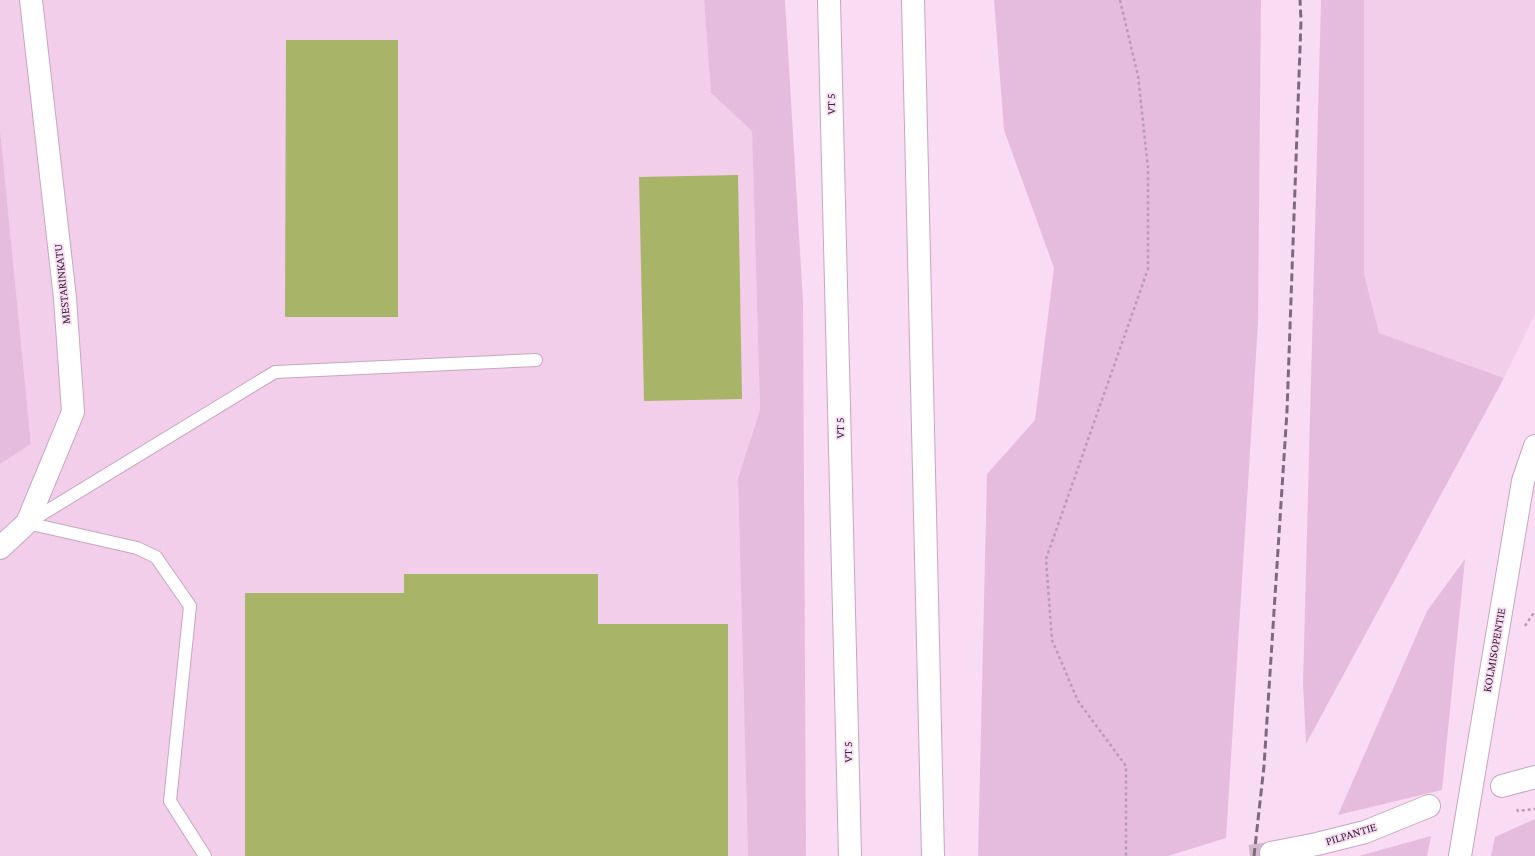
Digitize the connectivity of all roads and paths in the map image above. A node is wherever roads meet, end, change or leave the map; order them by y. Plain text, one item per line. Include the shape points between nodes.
1 (31, 0) edge
2 (829, 0) edge
3 (913, 0) edge
4 (1120, 0) edge
5 (536, 360) dead end
6 (1535, 446) edge
7 (27, 523) junction
8 (0, 548) edge
9 (1535, 777) edge
10 (1502, 786) dead end
11 (1429, 806) dead end
12 (1271, 852) dead end
13 (205, 856) edge
14 (850, 856) edge
15 (933, 856) edge
16 (1126, 856) edge
17 (1460, 856) edge

1 - 7 main road, MESTARINKATU via 64,290 73,412
2 - 14 main road, VT 5
3 - 15 main road
4 - 16 path via 1138,76 1148,168 1148,269 1046,558 1052,640 1078,701 1126,766
5 - 7 lane via 275,372
6 - 17 main road, KOLMISOPENTIE via 1523,481
7 - 8 main road, MESTARINKATU
7 - 13 lane via 137,548 156,558 190,606 170,801
9 - 10 main road
11 - 12 main road, PILPANTIE via 1365,832

